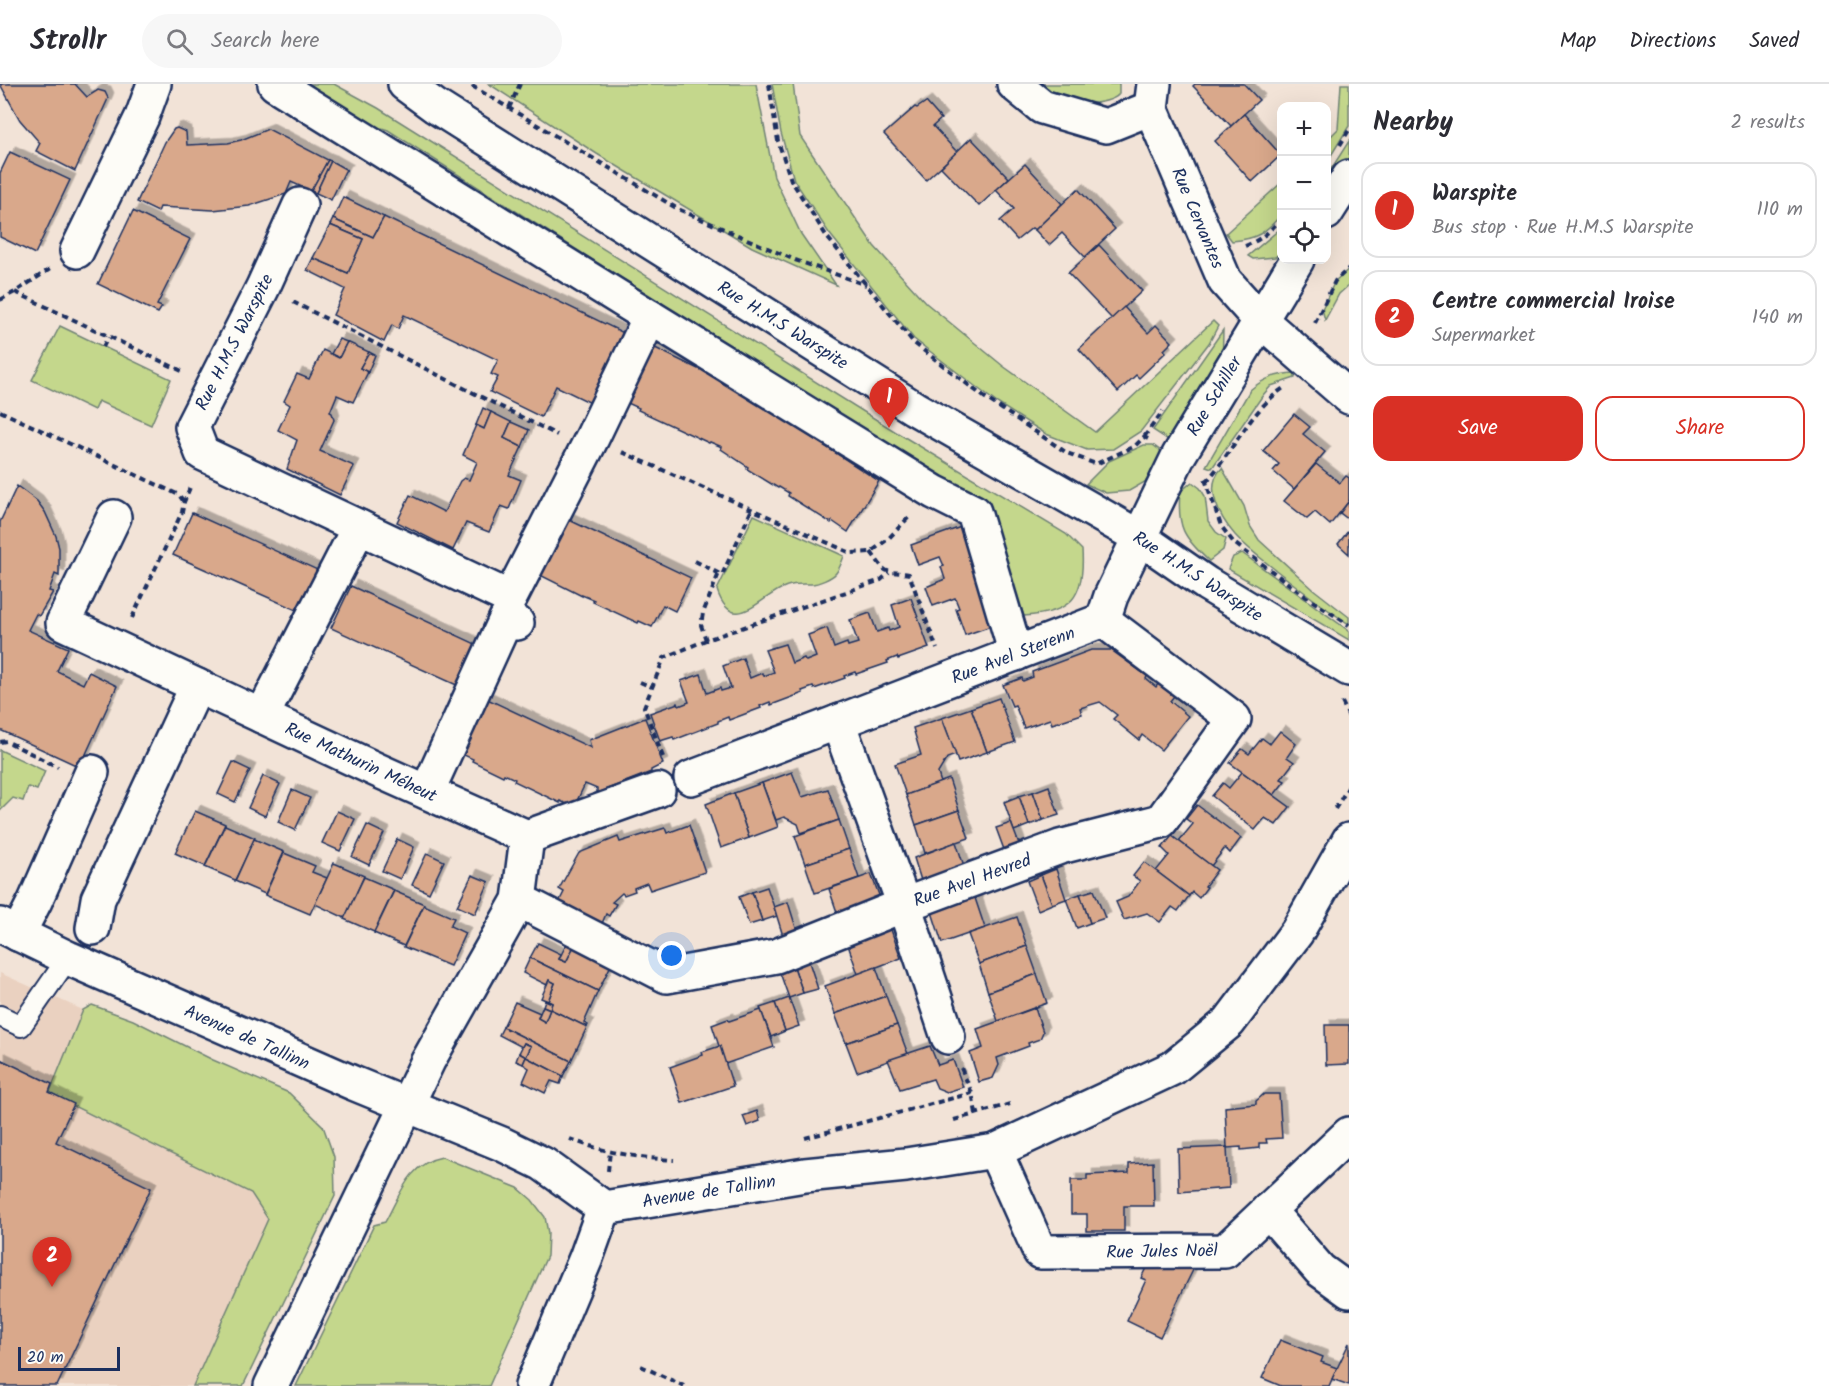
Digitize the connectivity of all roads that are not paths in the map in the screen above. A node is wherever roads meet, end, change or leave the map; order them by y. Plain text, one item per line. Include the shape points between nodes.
1 (154, 84) edge
2 (256, 84) edge
3 (275, 84) edge
4 (380, 84) edge
5 (405, 84) edge
6 (1014, 84) edge
7 (1153, 96) edge
8 (435, 106) junction
9 (336, 122) junction
10 (1349, 177) edge
11 (300, 205) dead end
12 (1328, 210) edge
13 (76, 251) road end
14 (1294, 264) edge
15 (650, 317) junction
16 (1259, 319) junction
17 (1349, 398) edge
18 (114, 517) dead end
19 (358, 527) junction
20 (1139, 537) junction
21 (1103, 620) junction
22 (517, 623) dead end
23 (1016, 654) junction
24 (1349, 669) edge
25 (197, 686) junction
26 (261, 716) junction
27 (838, 722) junction
28 (90, 777) road end
29 (691, 778) dead end
30 (658, 790) road end
31 (427, 792) junction
32 (1340, 828) edge
33 (527, 837) junction
34 (519, 900) junction
35 (904, 905) junction
36 (93, 928) dead end
37 (9, 929) edge
38 (68, 958) junction
39 (0, 1016) edge
40 (948, 1036) dead end
41 (406, 1106) junction
42 (1349, 1134) edge
43 (995, 1151) junction
44 (604, 1208) junction
45 (1268, 1210) junction
46 (1349, 1291) edge
47 (271, 1386) edge
48 (531, 1386) edge

1 - 13 street via 142,117
2 - 9 lane
3 - 9 street
4 - 8 street, Rue H.M.S Warspite
5 - 8 street, Rue H.M.S Warspite
6 - 7 street, Rue Cervantes via 1042,107 1106,126
7 - 16 street, Rue Cervantes via 1225,281
8 - 20 street, Rue H.M.S Warspite via 914,408
9 - 15 street
10 - 12 street
11 - 19 street, Rue H.M.S Warspite via 192,427 202,453
14 - 16 street, Rue Schiller
15 - 19 street, Rue H.M.S Warspite via 581,472 510,598
15 - 23 street via 934,492 974,512
16 - 17 street, Rue Cervantes
16 - 20 street, Rue Schiller via 1179,454
18 - 25 street, Rue Mathurin Méheut via 63,623
19 - 26 street
20 - 21 street
20 - 24 street, Rue H.M.S Warspite via 1207,584
21 - 23 street, Rue Avel Sterenn
21 - 35 street, Rue Avel Hevred via 1234,719 1161,821 1060,848
22 - 31 street via 506,619
23 - 27 street, Rue Avel Sterenn
25 - 26 street, Rue Mathurin Méheut
25 - 36 street via 98,899
26 - 31 street, Rue Mathurin Méheut
27 - 29 street, Rue Avel Sterenn
27 - 35 street
28 - 37 street via 35,900
30 - 33 street
31 - 33 street, Rue Mathurin Méheut
32 - 43 street, Avenue de Tallinn via 1298,932 1229,1022 1173,1068
33 - 34 street
34 - 35 street, Rue Avel Hevred via 667,976 776,956
34 - 41 street
35 - 40 street
37 - 38 street, Avenue de Tallinn
38 - 39 lane via 21,1026
38 - 41 street, Avenue de Tallinn
41 - 44 street, Avenue de Tallinn via 543,1164
41 - 47 street
42 - 45 street, Rue Jules Noël
43 - 44 street, Avenue de Tallinn via 805,1175
43 - 45 street, Rue Jules Noël via 1040,1252 1225,1251
44 - 48 street
45 - 46 street via 1320,1270

